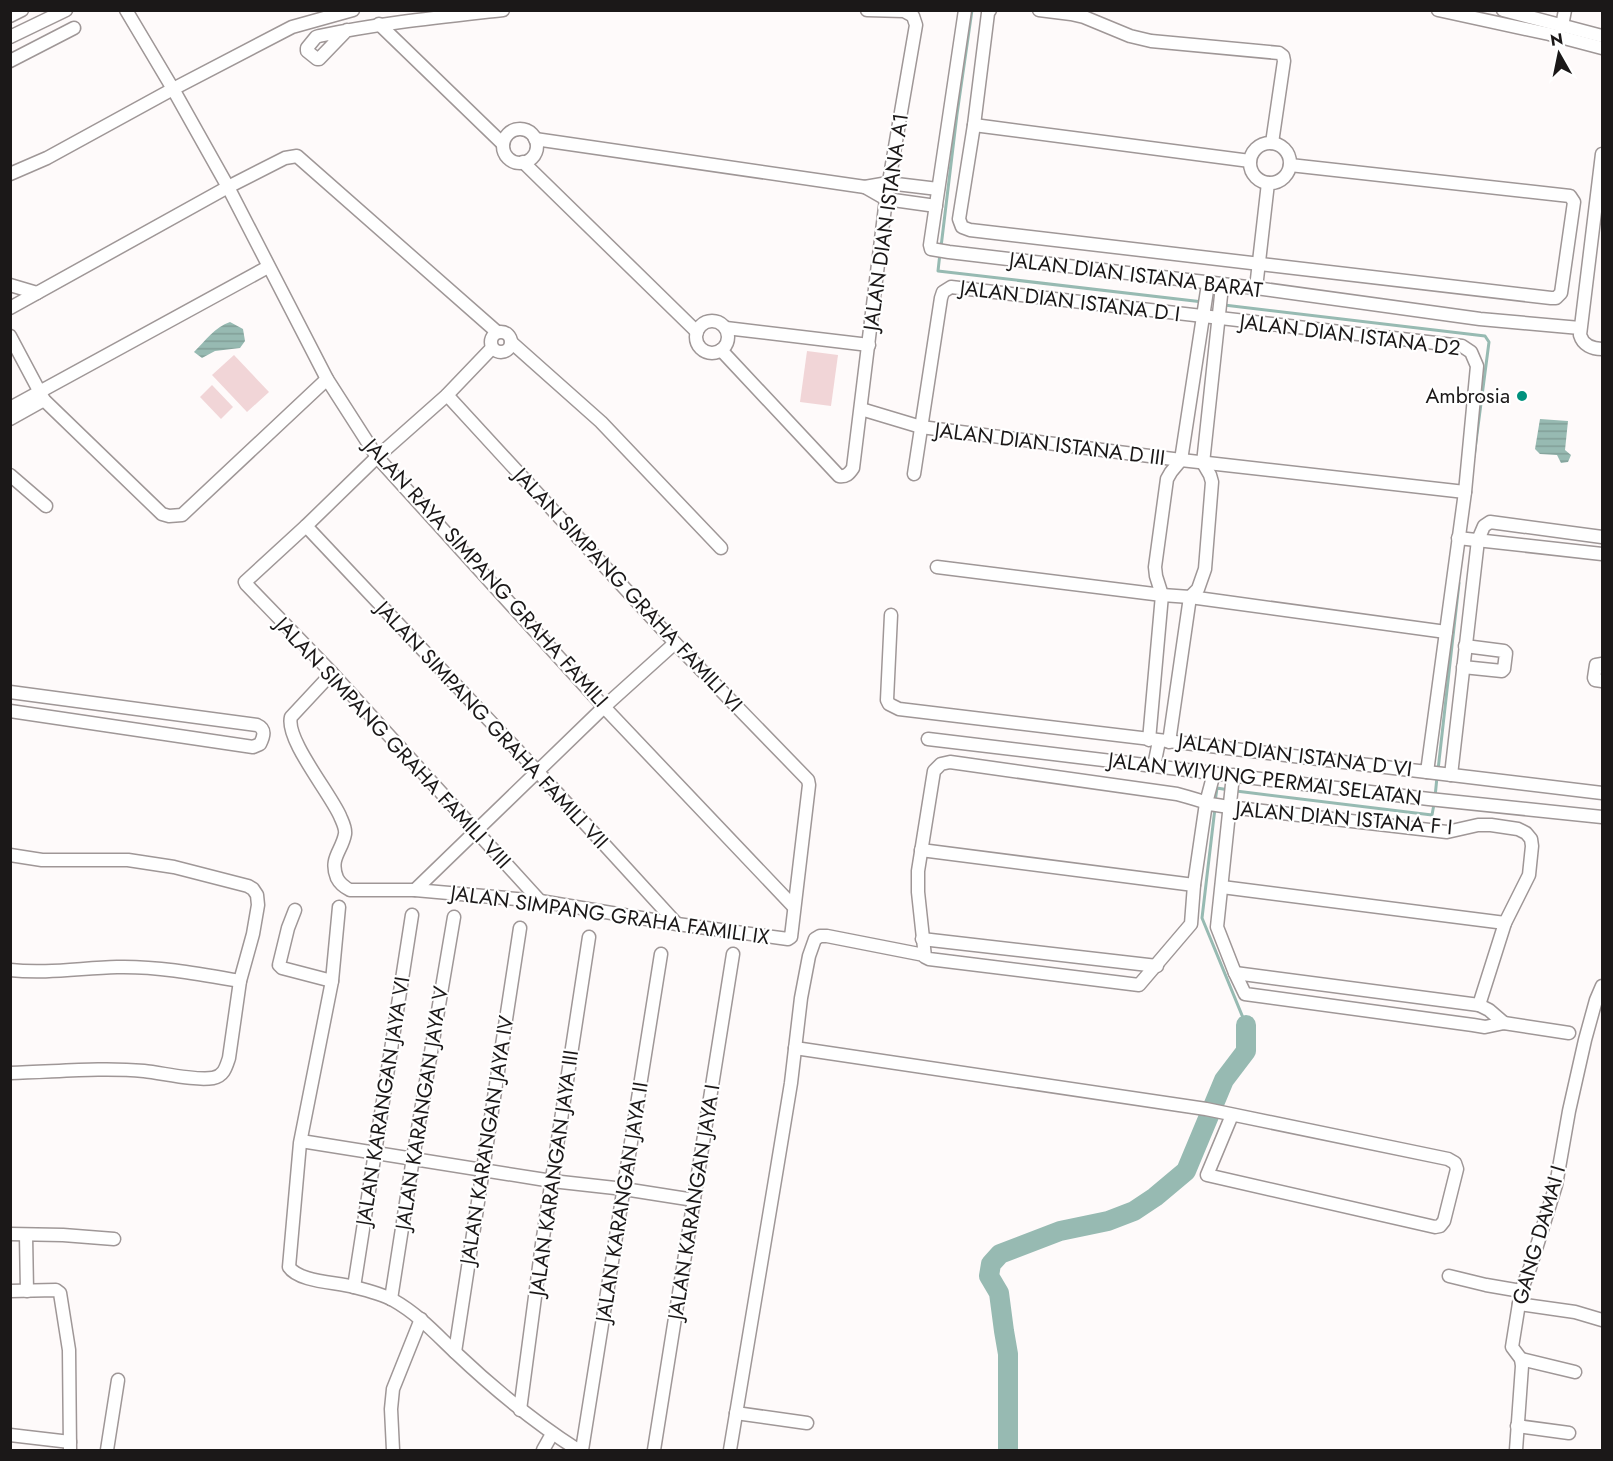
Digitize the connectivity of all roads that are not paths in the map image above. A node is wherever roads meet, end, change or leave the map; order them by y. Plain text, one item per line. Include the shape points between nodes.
1 (22, 10) edge
2 (66, 10) edge
3 (126, 10) edge
4 (353, 10) edge
5 (503, 10) edge
6 (867, 10) edge
7 (965, 10) edge
8 (990, 10) edge
9 (1039, 10) edge
10 (1438, 10) edge
11 (1503, 10) edge
12 (1565, 10) edge
13 (10, 16) edge
14 (379, 24) junction
15 (1562, 26) junction
16 (74, 28) dead end
17 (347, 30) dead end
18 (1602, 36) edge
19 (10, 37) edge
20 (1602, 48) edge
21 (10, 61) edge
22 (173, 88) junction
23 (974, 125) junction
24 (535, 139) junction
25 (1272, 143) junction
26 (503, 144) junction
27 (1602, 154) edge
28 (523, 162) junction
29 (1250, 162) junction
30 (1290, 165) junction
31 (10, 174) edge
32 (888, 183) junction
33 (1268, 183) junction
34 (228, 187) junction
35 (865, 187) junction
36 (938, 189) junction
37 (886, 199) junction
38 (936, 206) junction
39 (1258, 264) junction
40 (268, 267) junction
41 (10, 285) edge
42 (1207, 287) junction
43 (1256, 288) junction
44 (1221, 289) junction
45 (37, 293) junction
46 (10, 308) edge
47 (1203, 313) junction
48 (1219, 316) junction
49 (726, 328) junction
50 (1580, 328) junction
51 (497, 332) junction
52 (697, 332) junction
53 (10, 336) edge
54 (511, 342) junction
55 (869, 345) junction
56 (492, 348) junction
57 (1602, 349) edge
58 (721, 350) junction
59 (327, 379) junction
60 (447, 395) junction
61 (42, 396) junction
62 (10, 408) edge
63 (861, 409) junction
64 (10, 419) edge
65 (921, 427) junction
66 (377, 457) junction
67 (1181, 460) junction
68 (1203, 463) junction
69 (914, 474) dead end
70 (10, 475) edge
71 (1465, 492) junction
72 (46, 506) dead end
73 (306, 526) junction
74 (1602, 537) edge
75 (1460, 538) junction
76 (1477, 540) junction
77 (721, 548) dead end
78 (1602, 554) edge
79 (937, 567) dead end
80 (1162, 595) junction
81 (1190, 597) junction
82 (891, 615) dead end
83 (1446, 632) junction
84 (675, 643) junction
85 (1466, 646) junction
86 (1602, 664) edge
87 (1463, 667) junction
88 (332, 674) junction
89 (1602, 681) edge
90 (10, 692) edge
91 (604, 707) junction
92 (10, 711) edge
93 (928, 739) dead end
94 (1159, 741) junction
95 (1154, 766) junction
96 (538, 772) junction
97 (1214, 773) junction
98 (1440, 773) junction
99 (1232, 778) junction
100 (809, 785) joint
101 (1602, 793) edge
102 (1208, 803) junction
103 (1228, 805) junction
104 (1602, 817) edge
105 (476, 832) junction
106 (921, 850) junction
107 (10, 855) edge
108 (1194, 885) junction
109 (1222, 887) junction
110 (415, 890) junction
111 (540, 901) junction
112 (339, 907) dead end
113 (794, 907) junction
114 (295, 910) dead end
115 (412, 915) dead end
116 (454, 917) dead end
117 (1505, 923) junction
118 (677, 924) junction
119 (520, 928) dead end
120 (589, 937) dead end
121 (922, 939) junction
122 (661, 954) dead end
123 (733, 954) dead end
124 (926, 957) junction
125 (1156, 966) junction
126 (10, 970) edge
127 (1235, 973) junction
128 (240, 981) junction
129 (332, 981) junction
130 (1602, 986) edge
131 (1479, 1005) junction
132 (1504, 1023) junction
133 (1569, 1033) dead end
134 (795, 1048) junction
135 (10, 1073) edge
136 (1227, 1113) junction
137 (301, 1141) junction
138 (375, 1152) junction
139 (413, 1158) junction
140 (483, 1170) junction
141 (552, 1181) junction
142 (624, 1189) junction
143 (694, 1200) junction
144 (10, 1234) edge
145 (26, 1235) junction
146 (114, 1239) dead end
147 (1449, 1276) dead end
148 (354, 1287) junction
149 (10, 1291) edge
150 (27, 1291) junction
151 (1520, 1297) junction
152 (391, 1299) junction
153 (421, 1319) junction
154 (1602, 1320) edge
155 (455, 1352) junction
156 (1521, 1359) junction
157 (1575, 1372) dead end
158 (118, 1380) dead end
159 (520, 1410) junction
160 (736, 1413) junction
161 (807, 1423) dead end
162 (1517, 1426) junction
163 (1569, 1432) dead end
164 (552, 1434) junction
165 (10, 1435) edge
166 (70, 1446) edge
167 (107, 1450) edge
168 (393, 1450) edge
169 (543, 1450) edge
170 (580, 1450) edge
171 (654, 1450) edge
172 (730, 1450) edge
173 (1516, 1450) edge

1 - 13 street
2 - 19 street
3 - 22 street, JALAN RAYA SIMPANG GRAHA FAMILI
4 - 22 street via 292,27
5 - 14 street
6 - 32 street, JALAN DIAN ISTANA A1 via 904,11 913,16 916,25
7 - 36 street, JALAN DIAN ISTANA BARAT
8 - 23 street
9 - 25 street via 1084,17 1151,41 1279,53 1284,61
10 - 20 street
11 - 15 street
12 - 15 street
14 - 17 street
14 - 26 street
15 - 18 street
16 - 21 street
22 - 31 street via 47,158
22 - 34 street, JALAN RAYA SIMPANG GRAHA FAMILI
23 - 29 street
23 - 39 street via 960,219 962,226 970,230
24 - 26 street via 531,133 517,129 505,137
24 - 28 street via 536,151
24 - 35 street
25 - 29 street via 1257,148
25 - 30 street via 1286,150
26 - 28 street via 503,151 511,160
27 - 50 street
28 - 52 street
29 - 33 street via 1254,176
30 - 33 street via 1283,178
30 - 39 street via 1572,197 1562,292 1551,298
32 - 35 street
32 - 36 street
32 - 37 street, JALAN DIAN ISTANA A1
33 - 39 street
34 - 40 street, JALAN RAYA SIMPANG GRAHA FAMILI
34 - 45 street
34 - 51 street via 285,158 300,158
35 - 37 street
36 - 38 street, JALAN DIAN ISTANA BARAT
37 - 38 street
37 - 55 street, JALAN DIAN ISTANA A1
38 - 42 street, JALAN DIAN ISTANA BARAT via 931,249
39 - 43 street
40 - 59 street, JALAN RAYA SIMPANG GRAHA FAMILI
40 - 61 street
41 - 45 street
42 - 44 street, JALAN DIAN ISTANA BARAT
42 - 47 street, JALAN DIAN ISTANA D I
43 - 44 street, JALAN DIAN ISTANA BARAT
43 - 50 street, JALAN DIAN ISTANA BARAT via 1480,319
44 - 48 street, JALAN DIAN ISTANA D2
45 - 46 street
47 - 48 street, JALAN DIAN ISTANA D I
47 - 65 street, JALAN DIAN ISTANA D I via 951,286 941,298
47 - 67 street, JALAN DIAN ISTANA D I
48 - 68 street, JALAN DIAN ISTANA D2
48 - 71 street, JALAN DIAN ISTANA D2 via 1462,346 1471,352 1477,366
49 - 52 street via 710,321
49 - 55 street
49 - 58 street via 728,340
50 - 57 street via 1584,343
51 - 54 street via 508,335
51 - 56 street via 490,342
52 - 58 street via 698,345 703,349
53 - 61 street
54 - 56 street via 504,351
54 - 77 street via 601,422
55 - 63 street, JALAN DIAN ISTANA A1
56 - 60 street
58 - 63 street, JALAN DIAN ISTANA A1 via 839,476 848,475 853,468
59 - 61 street via 182,515 176,516 162,514
59 - 66 street, JALAN RAYA SIMPANG GRAHA FAMILI
60 - 66 street
60 - 84 street, JALAN SIMPANG GRAHA FAMILI VI
61 - 62 street
61 - 64 street
63 - 65 street, JALAN DIAN ISTANA D III
65 - 67 street, JALAN DIAN ISTANA D III
65 - 69 street, JALAN DIAN ISTANA D I
66 - 73 street
66 - 91 street, JALAN RAYA SIMPANG GRAHA FAMILI
67 - 68 street
67 - 80 street, JALAN DIAN ISTANA D III via 1167,479 1155,567
68 - 71 street
68 - 81 street via 1212,482 1205,569 1198,589
70 - 72 street
71 - 75 street, JALAN DIAN ISTANA D VI
73 - 88 street, JALAN SIMPANG GRAHA FAMILI VIII via 246,584
73 - 96 street, JALAN SIMPANG GRAHA FAMILI VII
74 - 76 street via 1490,522
75 - 76 street
75 - 83 street, JALAN DIAN ISTANA D VI
76 - 78 street
76 - 85 street
79 - 80 street
80 - 81 street
80 - 94 street, JALAN DIAN ISTANA D III
81 - 83 street
81 - 94 street, JALAN DIAN ISTANA D VI
82 - 94 street via 888,700 893,707
83 - 98 street, JALAN DIAN ISTANA D VI
84 - 91 street
84 - 100 street, JALAN SIMPANG GRAHA FAMILI VI
85 - 87 street
85 - 87 street via 1504,651 1504,669
86 - 89 street via 1596,665 1594,678
87 - 98 street
88 - 105 street, JALAN SIMPANG GRAHA FAMILI VIII
88 - 110 street, JALAN SIMPANG GRAHA FAMILI IX via 290,722 296,742 335,804 344,827 334,869 342,885 350,890
90 - 92 street via 257,725 264,732 260,744 253,747
91 - 96 street
91 - 113 street, JALAN RAYA SIMPANG GRAHA FAMILI
93 - 95 street, JALAN WIYUNG PERMAI SELATAN
94 - 95 street
94 - 98 street, JALAN DIAN ISTANA D VI
95 - 97 street, JALAN WIYUNG PERMAI SELATAN
96 - 105 street
96 - 118 street, JALAN SIMPANG GRAHA FAMILI VII
97 - 99 street, JALAN WIYUNG PERMAI SELATAN
97 - 102 street
98 - 101 street
99 - 103 street
99 - 104 street, JALAN WIYUNG PERMAI SELATAN
100 - 113 street, JALAN SIMPANG GRAHA FAMILI IX
102 - 103 street, JALAN DIAN ISTANA F I
102 - 106 street, JALAN DIAN ISTANA F I via 1177,794 945,762 934,771
102 - 108 street
103 - 109 street
103 - 117 street, JALAN DIAN ISTANA F I via 1447,832 1478,825 1518,829 1531,838 1529,874
105 - 110 street
105 - 111 street, JALAN SIMPANG GRAHA FAMILI VIII
106 - 108 street
106 - 121 street, JALAN DIAN ISTANA F I via 918,892
107 - 128 street via 42,860 128,860 248,886 257,895 258,905
108 - 125 street via 1191,924
109 - 117 street
109 - 127 street via 1217,927
110 - 111 street, JALAN SIMPANG GRAHA FAMILI IX
111 - 118 street, JALAN SIMPANG GRAHA FAMILI IX
112 - 129 street
113 - 118 street, JALAN SIMPANG GRAHA FAMILI IX via 792,936 788,939
114 - 129 street via 279,965
115 - 138 street, JALAN KARANGAN JAYA VI
116 - 139 street, JALAN KARANGAN JAYA V
117 - 131 street
119 - 140 street, JALAN KARANGAN JAYA IV
120 - 141 street, JALAN KARANGAN JAYA III
121 - 124 street, JALAN DIAN ISTANA F I
121 - 125 street
122 - 142 street, JALAN KARANGAN JAYA II
123 - 143 street, JALAN KARANGAN JAYA I
124 - 125 street via 1138,986
124 - 134 street via 827,936 815,939 801,998
126 - 128 street via 118,967 173,970
127 - 131 street
127 - 132 street via 1246,995 1473,1025
128 - 135 street via 229,1058 219,1077 97,1069
129 - 137 street
130 - 151 street, GANG DAMAI I via 1585,1040 1556,1185
131 - 132 street
132 - 133 street
134 - 136 street
134 - 160 street
136 - 136 street via 1448,1159 1458,1168 1444,1221 1435,1227 1207,1175
137 - 138 street
137 - 148 street via 290,1270 303,1277
138 - 139 street
138 - 148 street, JALAN KARANGAN JAYA VI
139 - 140 street
139 - 152 street, JALAN KARANGAN JAYA V
140 - 141 street
140 - 155 street, JALAN KARANGAN JAYA IV
141 - 142 street
141 - 159 street, JALAN KARANGAN JAYA III
142 - 143 street
142 - 170 street, JALAN KARANGAN JAYA II
143 - 171 street, JALAN KARANGAN JAYA I
144 - 145 street
145 - 146 street
145 - 150 street
147 - 151 street
148 - 152 street
149 - 150 street
150 - 166 street via 60,1293 69,1350
151 - 154 street
151 - 156 street, GANG DAMAI I via 1512,1347
152 - 153 street
153 - 155 street
153 - 168 street via 393,1389
155 - 159 street
156 - 157 street
156 - 162 street, GANG DAMAI I
158 - 167 street
159 - 164 street
160 - 161 street
160 - 172 street
162 - 163 street
162 - 173 street, GANG DAMAI I
164 - 169 street
164 - 170 street
165 - 166 street

